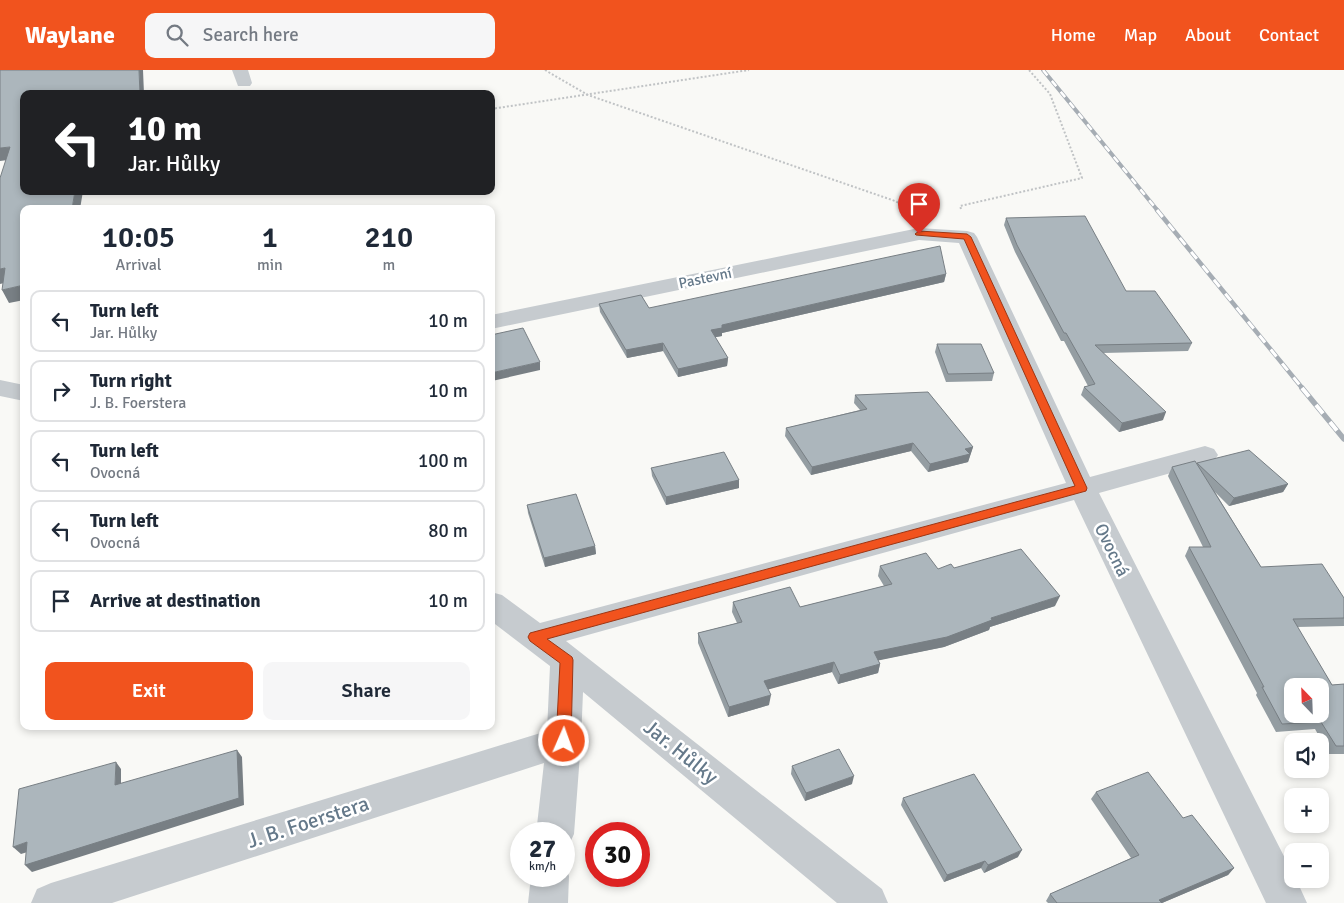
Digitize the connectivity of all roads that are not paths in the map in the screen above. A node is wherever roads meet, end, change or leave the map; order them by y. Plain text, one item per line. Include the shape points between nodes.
1 (915, 221) joint
2 (495, 321) edge
3 (0, 388) edge
4 (20, 392) edge
5 (1205, 455) dead end
6 (1082, 488) junction
7 (495, 607) edge
8 (535, 637) junction
9 (567, 660) junction
10 (564, 741) junction
11 (555, 822) edge
12 (549, 887) edge
13 (51, 903) edge
14 (548, 903) edge
15 (868, 903) edge
16 (1287, 903) edge

1 - 2 street, Pastevní
1 - 6 street, Ovocná via 967,237
3 - 4 street
5 - 6 street
6 - 8 street
6 - 16 street, Ovocná
7 - 8 street, Jar. Hůlky
8 - 9 street, Jar. Hůlky
9 - 10 street
9 - 15 street, Jar. Hůlky
10 - 11 street
10 - 13 street, J. B. Foerstera
12 - 14 street

